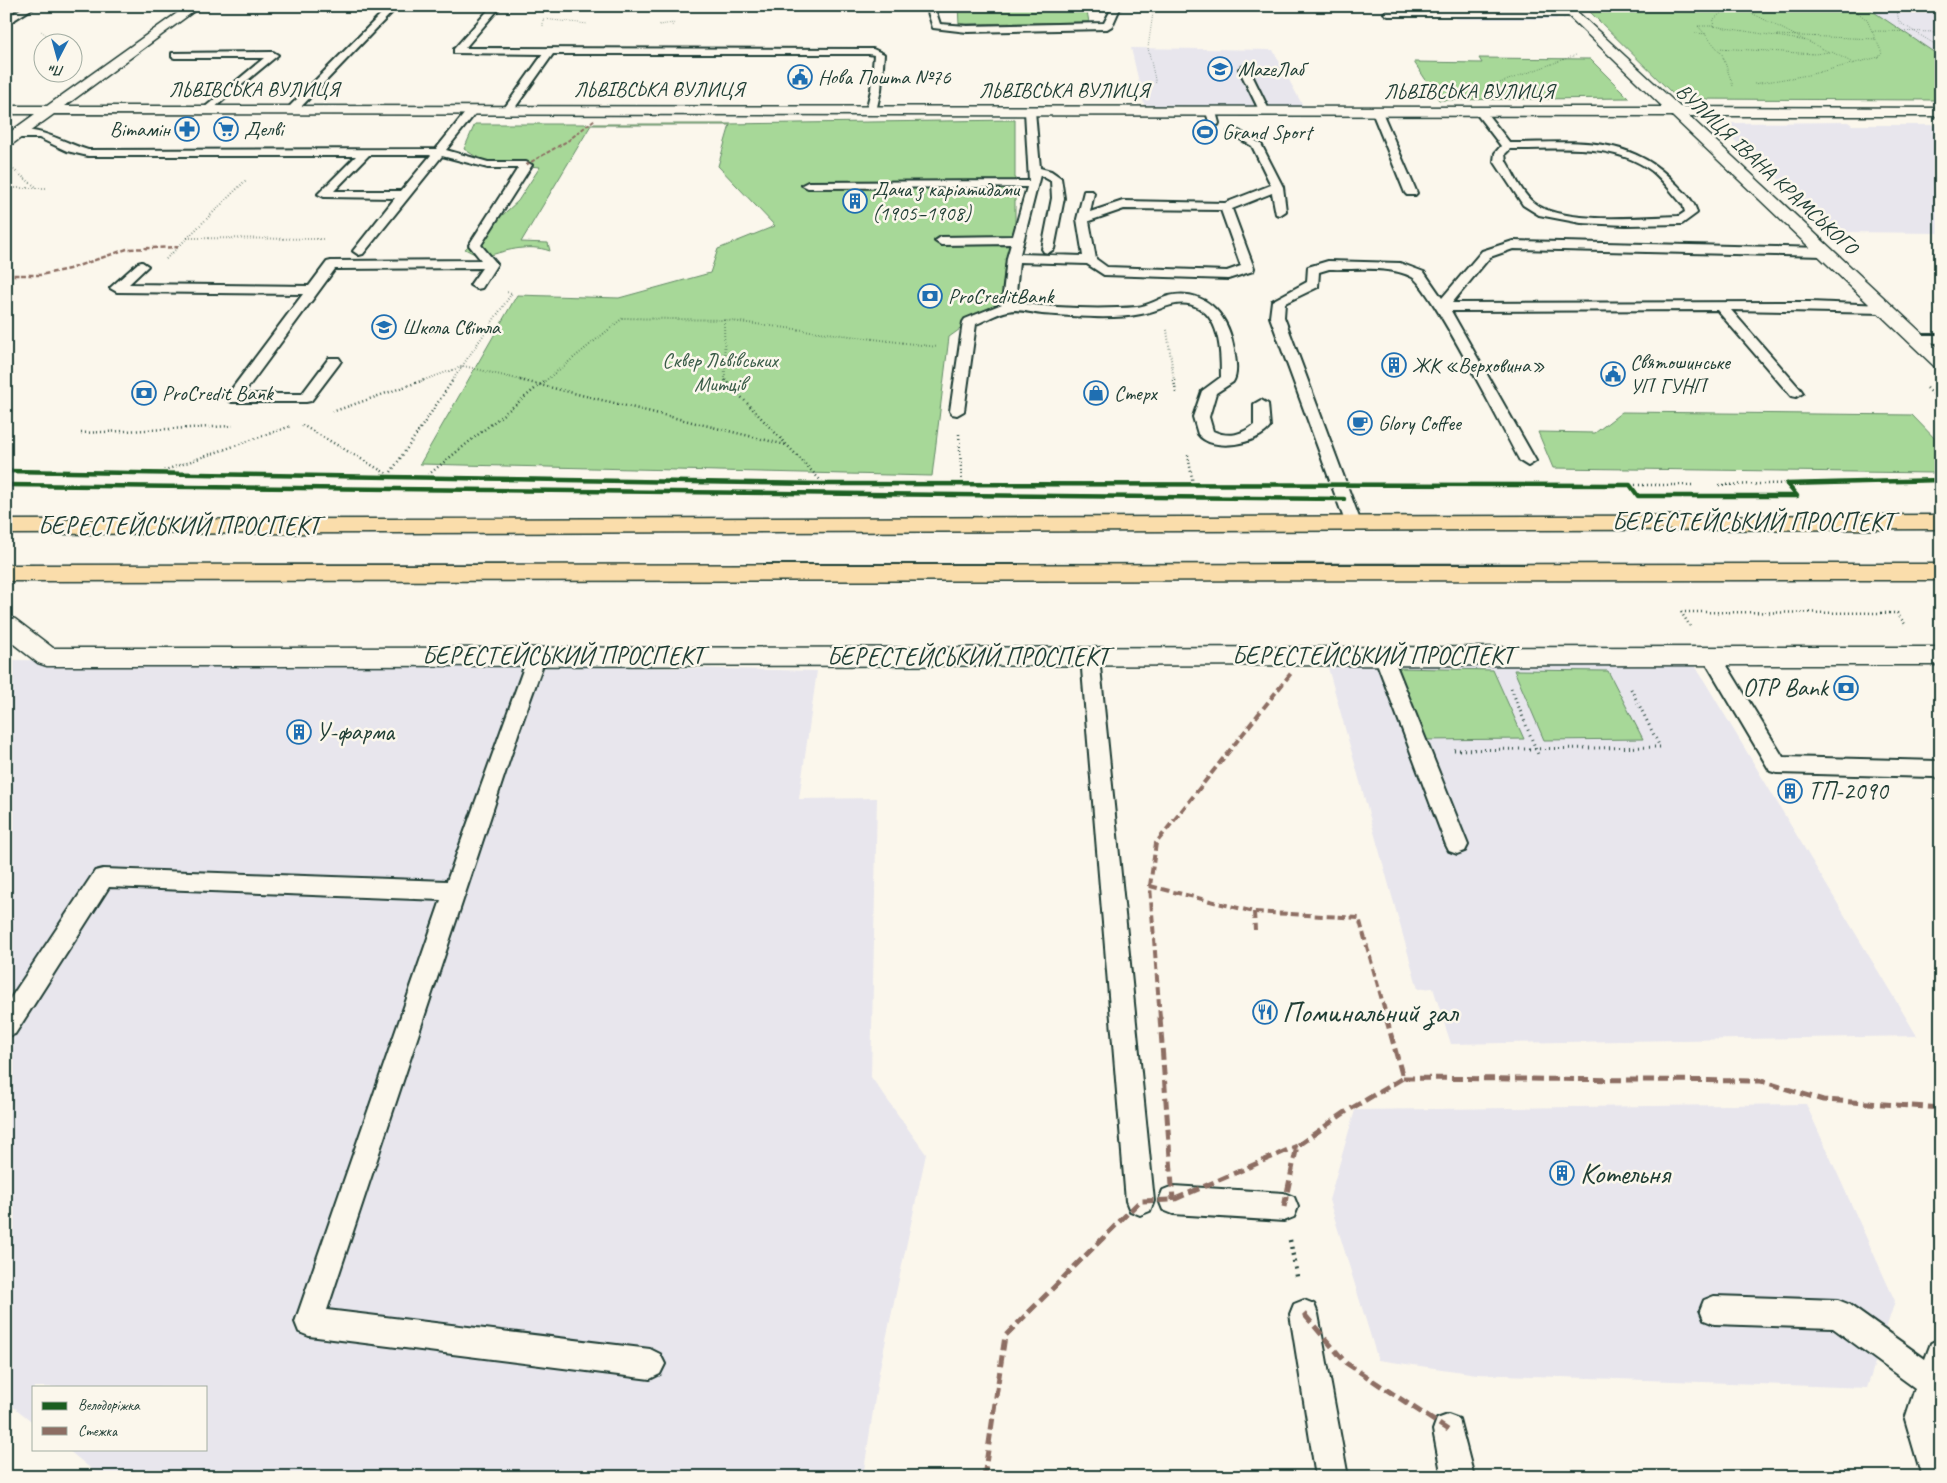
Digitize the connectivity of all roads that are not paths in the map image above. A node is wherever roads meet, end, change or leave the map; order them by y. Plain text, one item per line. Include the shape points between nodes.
1 (32, 6) edge
2 (195, 6) edge
3 (394, 6) edge
4 (497, 6) edge
5 (930, 6) edge
6 (1118, 6) edge
7 (1430, 6) edge
8 (1568, 10) edge
9 (1388, 13) dead end
10 (1443, 13) junction
11 (6, 22) edge
12 (550, 51) junction
13 (175, 56) dead end
14 (1244, 69) dead end
15 (6, 110) edge
16 (51, 110) junction
17 (208, 110) junction
18 (292, 110) junction
19 (473, 110) junction
20 (508, 110) junction
21 (871, 111) junction
22 (1030, 111) junction
23 (1226, 112) junction
24 (1266, 112) junction
25 (1377, 112) junction
26 (1480, 112) junction
27 (1676, 112) junction
28 (1941, 112) edge
29 (11, 138) edge
30 (1507, 146) junction
31 (440, 152) junction
32 (365, 153) junction
33 (1035, 171) junction
34 (1033, 184) junction
35 (808, 185) dead end
36 (1277, 187) junction
37 (1088, 193) dead end
38 (1411, 193) dead end
39 (405, 195) junction
40 (1226, 207) junction
41 (1280, 211) dead end
42 (1083, 219) junction
43 (942, 240) dead end
44 (1018, 240) junction
45 (1048, 249) dead end
46 (359, 251) dead end
47 (1824, 252) junction
48 (1013, 258) junction
49 (1090, 260) junction
50 (491, 264) junction
51 (142, 266) road end
52 (477, 285) road end
53 (313, 290) junction
54 (1008, 306) junction
55 (1720, 306) junction
56 (1442, 307) junction
57 (1884, 309) junction
58 (1918, 339) junction
59 (1941, 339) edge
60 (334, 360) dead end
61 (1941, 362) edge
62 (1796, 393) dead end
63 (1261, 404) dead end
64 (957, 411) road end
65 (1528, 461) dead end
66 (1941, 522) edge
67 (1353, 523) junction
68 (6, 527) edge
69 (1941, 572) edge
70 (6, 573) edge
71 (6, 625) edge
72 (1383, 654) junction
73 (537, 656) junction
74 (1711, 656) junction
75 (1941, 656) edge
76 (1090, 658) junction
77 (1941, 772) edge
78 (1457, 845) dead end
79 (456, 891) junction
80 (6, 1026) edge
81 (1140, 1200) dead end
82 (1173, 1200) dead end
83 (1284, 1207) road end
84 (1714, 1310) dead end
85 (1304, 1314) road end
86 (1941, 1353) edge
87 (650, 1364) dead end
88 (1932, 1382) junction
89 (1448, 1430) dead end
90 (1332, 1477) edge
91 (1458, 1477) edge
92 (1938, 1477) edge

1 - 11 lane
2 - 16 street
3 - 18 lane
4 - 12 lane via 457,51
5 - 6 lane via 936,26 967,29 1107,26
7 - 10 lane
8 - 10 lane via 1491,16
8 - 27 street, ВУЛИЦЯ ІВАНА КРАМСЬКОГО
9 - 10 lane
12 - 20 lane
12 - 21 lane via 870,51 879,54
13 - 17 lane via 273,55
14 - 24 lane
15 - 16 street, ЛЬВІВСЬКА ВУЛИЦЯ
16 - 17 street, ЛЬВІВСЬКА ВУЛИЦЯ
16 - 29 street
17 - 18 street, ЛЬВІВСЬКА ВУЛИЦЯ
18 - 19 street, ЛЬВІВСЬКА ВУЛИЦЯ
19 - 20 street, ЛЬВІВСЬКА ВУЛИЦЯ
19 - 31 lane
20 - 21 street, ЛЬВІВСЬКА ВУЛИЦЯ
21 - 22 street, ЛЬВІВСЬКА ВУЛИЦЯ
22 - 23 street, ЛЬВІВСЬКА ВУЛИЦЯ via 1162,112 1189,109 1213,117
22 - 33 lane
23 - 24 street, ЛЬВІВСЬКА ВУЛИЦЯ via 1248,109
23 - 36 lane via 1235,137 1256,144
24 - 25 street, ЛЬВІВСЬКА ВУЛИЦЯ
25 - 26 street, ЛЬВІВСЬКА ВУЛИЦЯ
25 - 38 lane
26 - 27 street, ЛЬВІВСЬКА ВУЛИЦЯ
26 - 30 lane
27 - 28 street, ЛЬВІВСЬКА ВУЛИЦЯ
27 - 47 street, ВУЛИЦЯ ІВАНА КРАМСЬКОГО
29 - 32 lane via 41,135 88,153
30 - 30 lane via 1500,153 1500,161 1530,206 1551,214 1575,220 1682,220 1691,213 1689,204 1656,169 1624,152 1600,147
31 - 32 lane
31 - 39 lane
31 - 50 lane via 488,165 526,166 475,245
32 - 39 lane via 324,194
33 - 34 lane
33 - 45 lane via 1047,173 1057,180 1058,198
34 - 35 lane
34 - 44 lane
36 - 40 lane
36 - 41 lane
37 - 42 lane
39 - 46 lane
40 - 42 lane via 1123,205
40 - 49 lane via 1248,268 1228,275 1104,271
42 - 49 lane
43 - 44 lane
44 - 48 lane
47 - 56 lane via 1513,245 1486,254
47 - 57 street, ВУЛИЦЯ ІВАНА КРАМСЬКОГО
48 - 49 lane
48 - 54 lane
50 - 52 lane
50 - 53 lane via 331,265
51 - 53 lane via 117,288
53 - 60 lane via 232,398 306,398
54 - 63 lane via 1140,311 1166,300 1195,301 1209,308 1221,323 1229,354 1228,379 1209,391 1201,417 1206,434 1237,442 1251,436 1262,427
54 - 64 lane via 970,322
55 - 56 lane
55 - 57 lane
55 - 62 lane
56 - 65 lane
56 - 67 lane via 1419,275 1400,267 1328,265 1313,270 1313,284 1278,301 1277,318
57 - 58 street, ВУЛИЦЯ ІВАНА КРАМСЬКОГО
58 - 59 lane
58 - 61 street, ВУЛИЦЯ ІВАНА КРАМСЬКОГО
66 - 67 main road, БЕРЕСТЕЙСЬКИЙ ПРОСПЕКТ
67 - 68 main road, БЕРЕСТЕЙСЬКИЙ ПРОСПЕКТ
69 - 70 main road, БЕРЕСТЕЙСЬКИЙ ПРОСПЕКТ
71 - 73 street, БЕРЕСТЕЙСЬКИЙ ПРОСПЕКТ via 47,656
72 - 74 street, БЕРЕСТЕЙСЬКИЙ ПРОСПЕКТ
72 - 76 street, БЕРЕСТЕЙСЬКИЙ ПРОСПЕКТ
72 - 78 lane
73 - 76 street, БЕРЕСТЕЙСЬКИЙ ПРОСПЕКТ
73 - 79 lane
74 - 75 street, БЕРЕСТЕЙСЬКИЙ ПРОСПЕКТ
74 - 77 lane via 1777,765 1938,769
76 - 81 lane
79 - 80 lane via 103,878
79 - 87 lane via 309,1322
82 - 83 lane
84 - 88 lane via 1838,1314
85 - 90 lane
86 - 88 lane
88 - 92 lane via 1920,1418
89 - 91 lane

